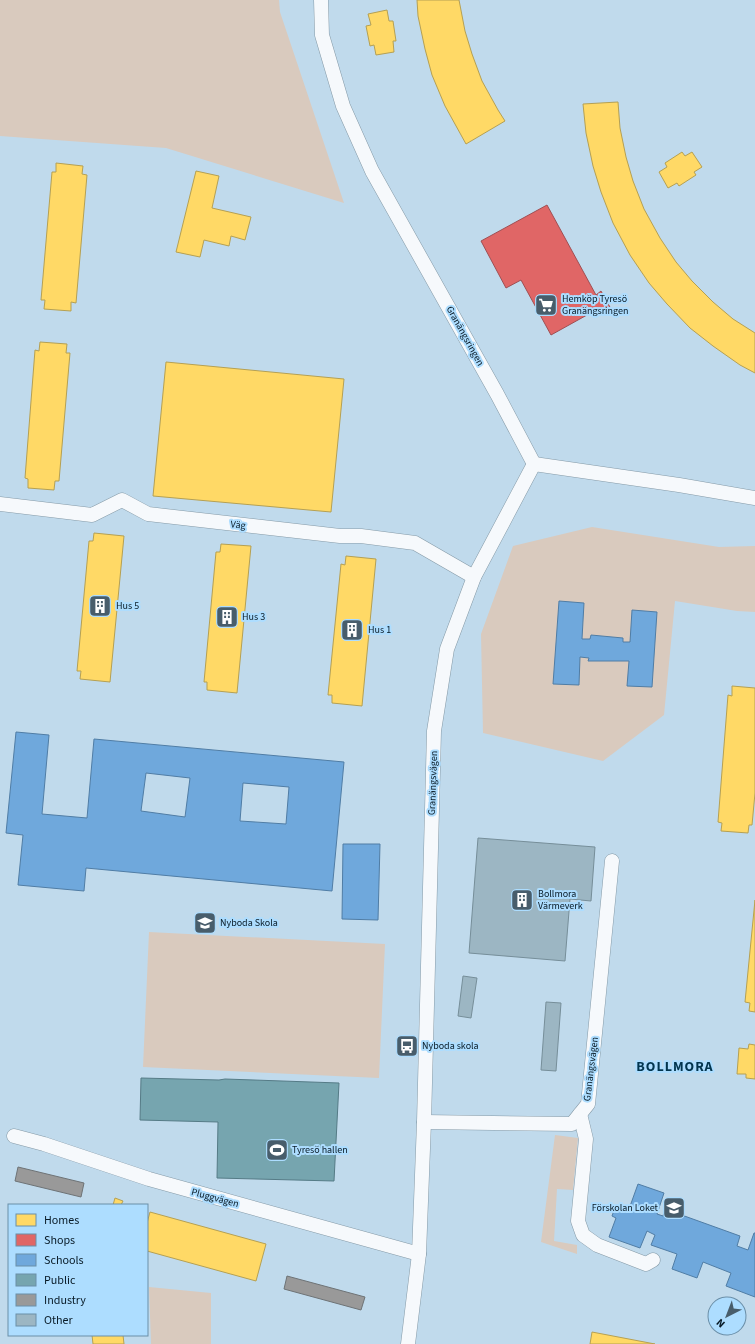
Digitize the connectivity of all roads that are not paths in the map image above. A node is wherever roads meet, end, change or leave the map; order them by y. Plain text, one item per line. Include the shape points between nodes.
1 (321, 0) edge
2 (534, 464) junction
3 (755, 498) edge
4 (0, 504) edge
5 (474, 577) junction
6 (612, 861) dead end
7 (580, 1114) junction
8 (424, 1122) junction
9 (14, 1136) dead end
10 (419, 1254) junction
11 (653, 1260) dead end
12 (408, 1344) edge

1 - 2 street, Granängsringen via 322,35 343,106 372,171
2 - 3 street
2 - 5 street, Granängsvägen
4 - 5 street, Väg via 92,516 122,500 148,514 415,543
5 - 8 street, Granängsvägen via 447,649 434,731
6 - 7 street, Granängsvägen via 588,1104
7 - 8 street, Granängsvägen via 572,1124
7 - 11 street via 586,1139 578,1221 583,1234 597,1245 646,1264
8 - 10 street, Granängsvägen
9 - 10 street, Pluggvägen via 148,1179
10 - 12 street, Granängsvägen

